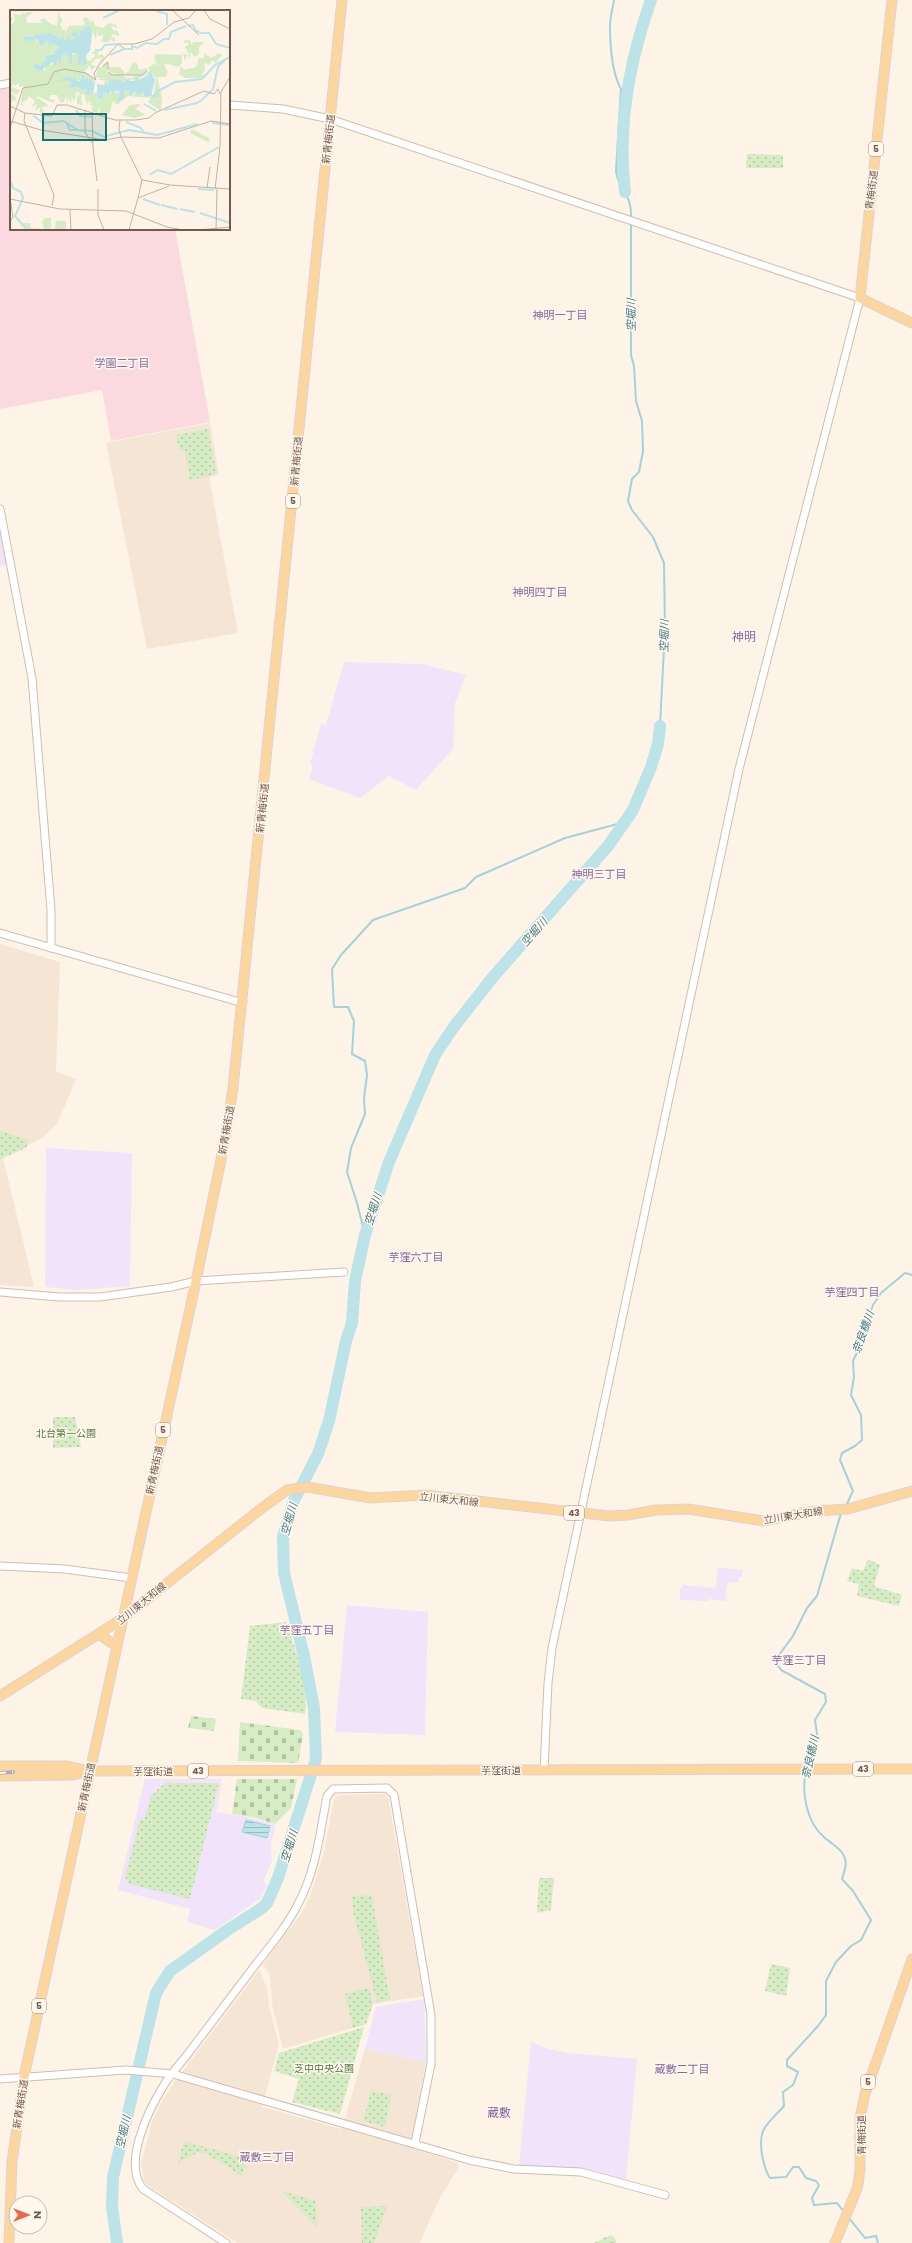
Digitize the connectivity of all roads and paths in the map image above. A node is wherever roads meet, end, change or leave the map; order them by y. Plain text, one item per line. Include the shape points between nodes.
1 (342, 0) edge
2 (892, 0) edge
3 (10, 83) edge
4 (0, 85) edge
5 (230, 105) edge
6 (330, 119) junction
7 (860, 298) junction
8 (912, 323) edge
9 (0, 509) edge
10 (0, 933) edge
11 (51, 948) junction
12 (243, 1003) junction
13 (344, 1272) dead end
14 (196, 1281) junction
15 (0, 1292) edge
16 (912, 1491) edge
17 (581, 1514) junction
18 (0, 1566) edge
19 (131, 1578) junction
20 (122, 1619) junction
21 (100, 1635) junction
22 (116, 1646) junction
23 (0, 1696) edge
24 (0, 1766) edge
25 (912, 1769) edge
26 (544, 1770) junction
27 (89, 1771) junction
28 (0, 1776) edge
29 (912, 1959) edge
30 (173, 2074) junction
31 (24, 2077) junction
32 (0, 2079) edge
33 (415, 2144) junction
34 (665, 2195) dead end
35 (9, 2243) edge
36 (226, 2243) edge
37 (835, 2243) edge

1 - 6 main road, 新青梅街道 / 5
2 - 7 main road, 青梅街道 / 5
3 - 4 street
5 - 6 street via 283,109
6 - 7 street
6 - 12 main road, 新青梅街道 / 5
7 - 8 main road
7 - 17 street via 739,769
9 - 11 street via 32,678 51,910
10 - 11 street
11 - 12 street
12 - 14 main road, 新青梅街道 / 5 via 225,1140
13 - 14 street
14 - 15 street via 100,1297 59,1297
14 - 19 main road, 新青梅街道 / 5
16 - 17 main road, 立川東大和線 / 43 via 843,1509 814,1511 761,1521 688,1509 656,1510 618,1516
17 - 20 main road, 立川東大和線 / 43 via 425,1495 371,1498 307,1487 294,1488 287,1490 262,1508
17 - 26 street via 552,1648
18 - 19 street via 65,1569
19 - 20 main road, 新青梅街道 / 5
20 - 21 main road, 立川東大和線 / 43
20 - 22 main road, 新青梅街道 / 5
21 - 22 main road
21 - 23 main road, 立川東大和線 / 43
22 - 27 main road, 新青梅街道 / 5
24 - 27 main road, 芋窪街道 / 43 via 67,1766
25 - 26 main road, 芋窪街道 / 43
26 - 27 main road, 芋窪街道 / 43
27 - 28 main road, 芋窪街道 / 43 via 73,1775
27 - 31 main road, 新青梅街道 / 5
29 - 37 main road, 青梅街道 / 5 via 862,2102 859,2181
30 - 31 street via 126,2070
30 - 33 street
30 - 33 street via 298,1905 310,1876 330,1791 337,1788 387,1788 394,1795 431,2015 431,2064
30 - 36 street via 156,2099 144,2127 135,2163 135,2174 138,2182 149,2194
31 - 32 street
31 - 35 main road, 新青梅街道 / 5 via 12,2162
33 - 34 street via 469,2160 514,2168 595,2175

